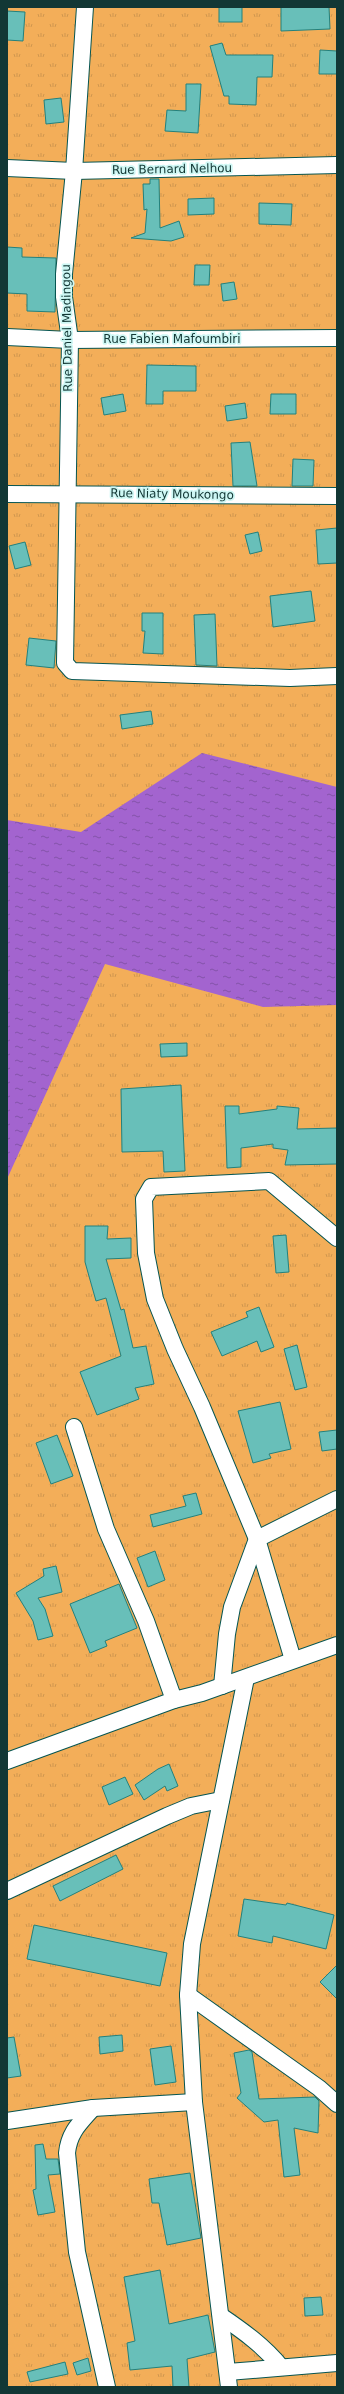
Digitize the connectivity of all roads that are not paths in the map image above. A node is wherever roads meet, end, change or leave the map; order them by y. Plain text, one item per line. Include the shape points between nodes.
1 (85, 7) edge
2 (337, 165) edge
3 (7, 168) edge
4 (74, 171) junction
5 (7, 337) edge
6 (337, 338) edge
7 (70, 340) junction
8 (68, 493) junction
9 (7, 494) edge
10 (337, 496) edge
11 (337, 676) edge
12 (337, 1238) edge
13 (74, 1428) dead end
14 (337, 1500) edge
15 (258, 1540) junction
16 (337, 1645) edge
17 (293, 1660) junction
18 (246, 1678) junction
19 (222, 1686) junction
20 (174, 1700) junction
21 (7, 1761) edge
22 (221, 1800) junction
23 (7, 1892) edge
24 (188, 1995) junction
25 (194, 2102) junction
26 (337, 2104) edge
27 (93, 2108) junction
28 (7, 2121) edge
29 (221, 2316) junction
30 (337, 2363) edge
31 (281, 2367) junction
32 (228, 2379) edge
33 (107, 2387) edge

1 - 4 street, Rue Daniel Madingou
2 - 4 street, Rue Bernard Nelhou
3 - 4 street, Rue Bernard Nelhou
4 - 7 street, Rue Daniel Madingou via 64,274 64,297
5 - 7 street, Rue Fabien Mafoumbiri
6 - 7 street, Rue Fabien Mafoumbiri
7 - 8 street, Rue Daniel Madingou
8 - 9 street, Rue Niaty Moukongo
8 - 10 street, Rue Niaty Moukongo
8 - 11 street, Rue Daniel Madingou via 65,663 72,671 290,678
12 - 15 street via 269,1181 151,1187 144,1199 146,1253 155,1298 174,1349 202,1407
13 - 20 street via 106,1529 146,1621
14 - 15 street
15 - 17 street
15 - 19 street via 232,1607
16 - 17 street
17 - 18 street
18 - 19 street
18 - 22 street
19 - 20 street
20 - 21 street
22 - 23 street via 191,1806 167,1816
22 - 24 street via 192,1944
24 - 25 street
24 - 26 street via 319,2088
25 - 27 street
25 - 29 street
27 - 28 street
27 - 33 street via 72,2132 68,2140 68,2153 77,2252
29 - 31 street via 270,2352
29 - 32 street
30 - 31 street
31 - 32 street

